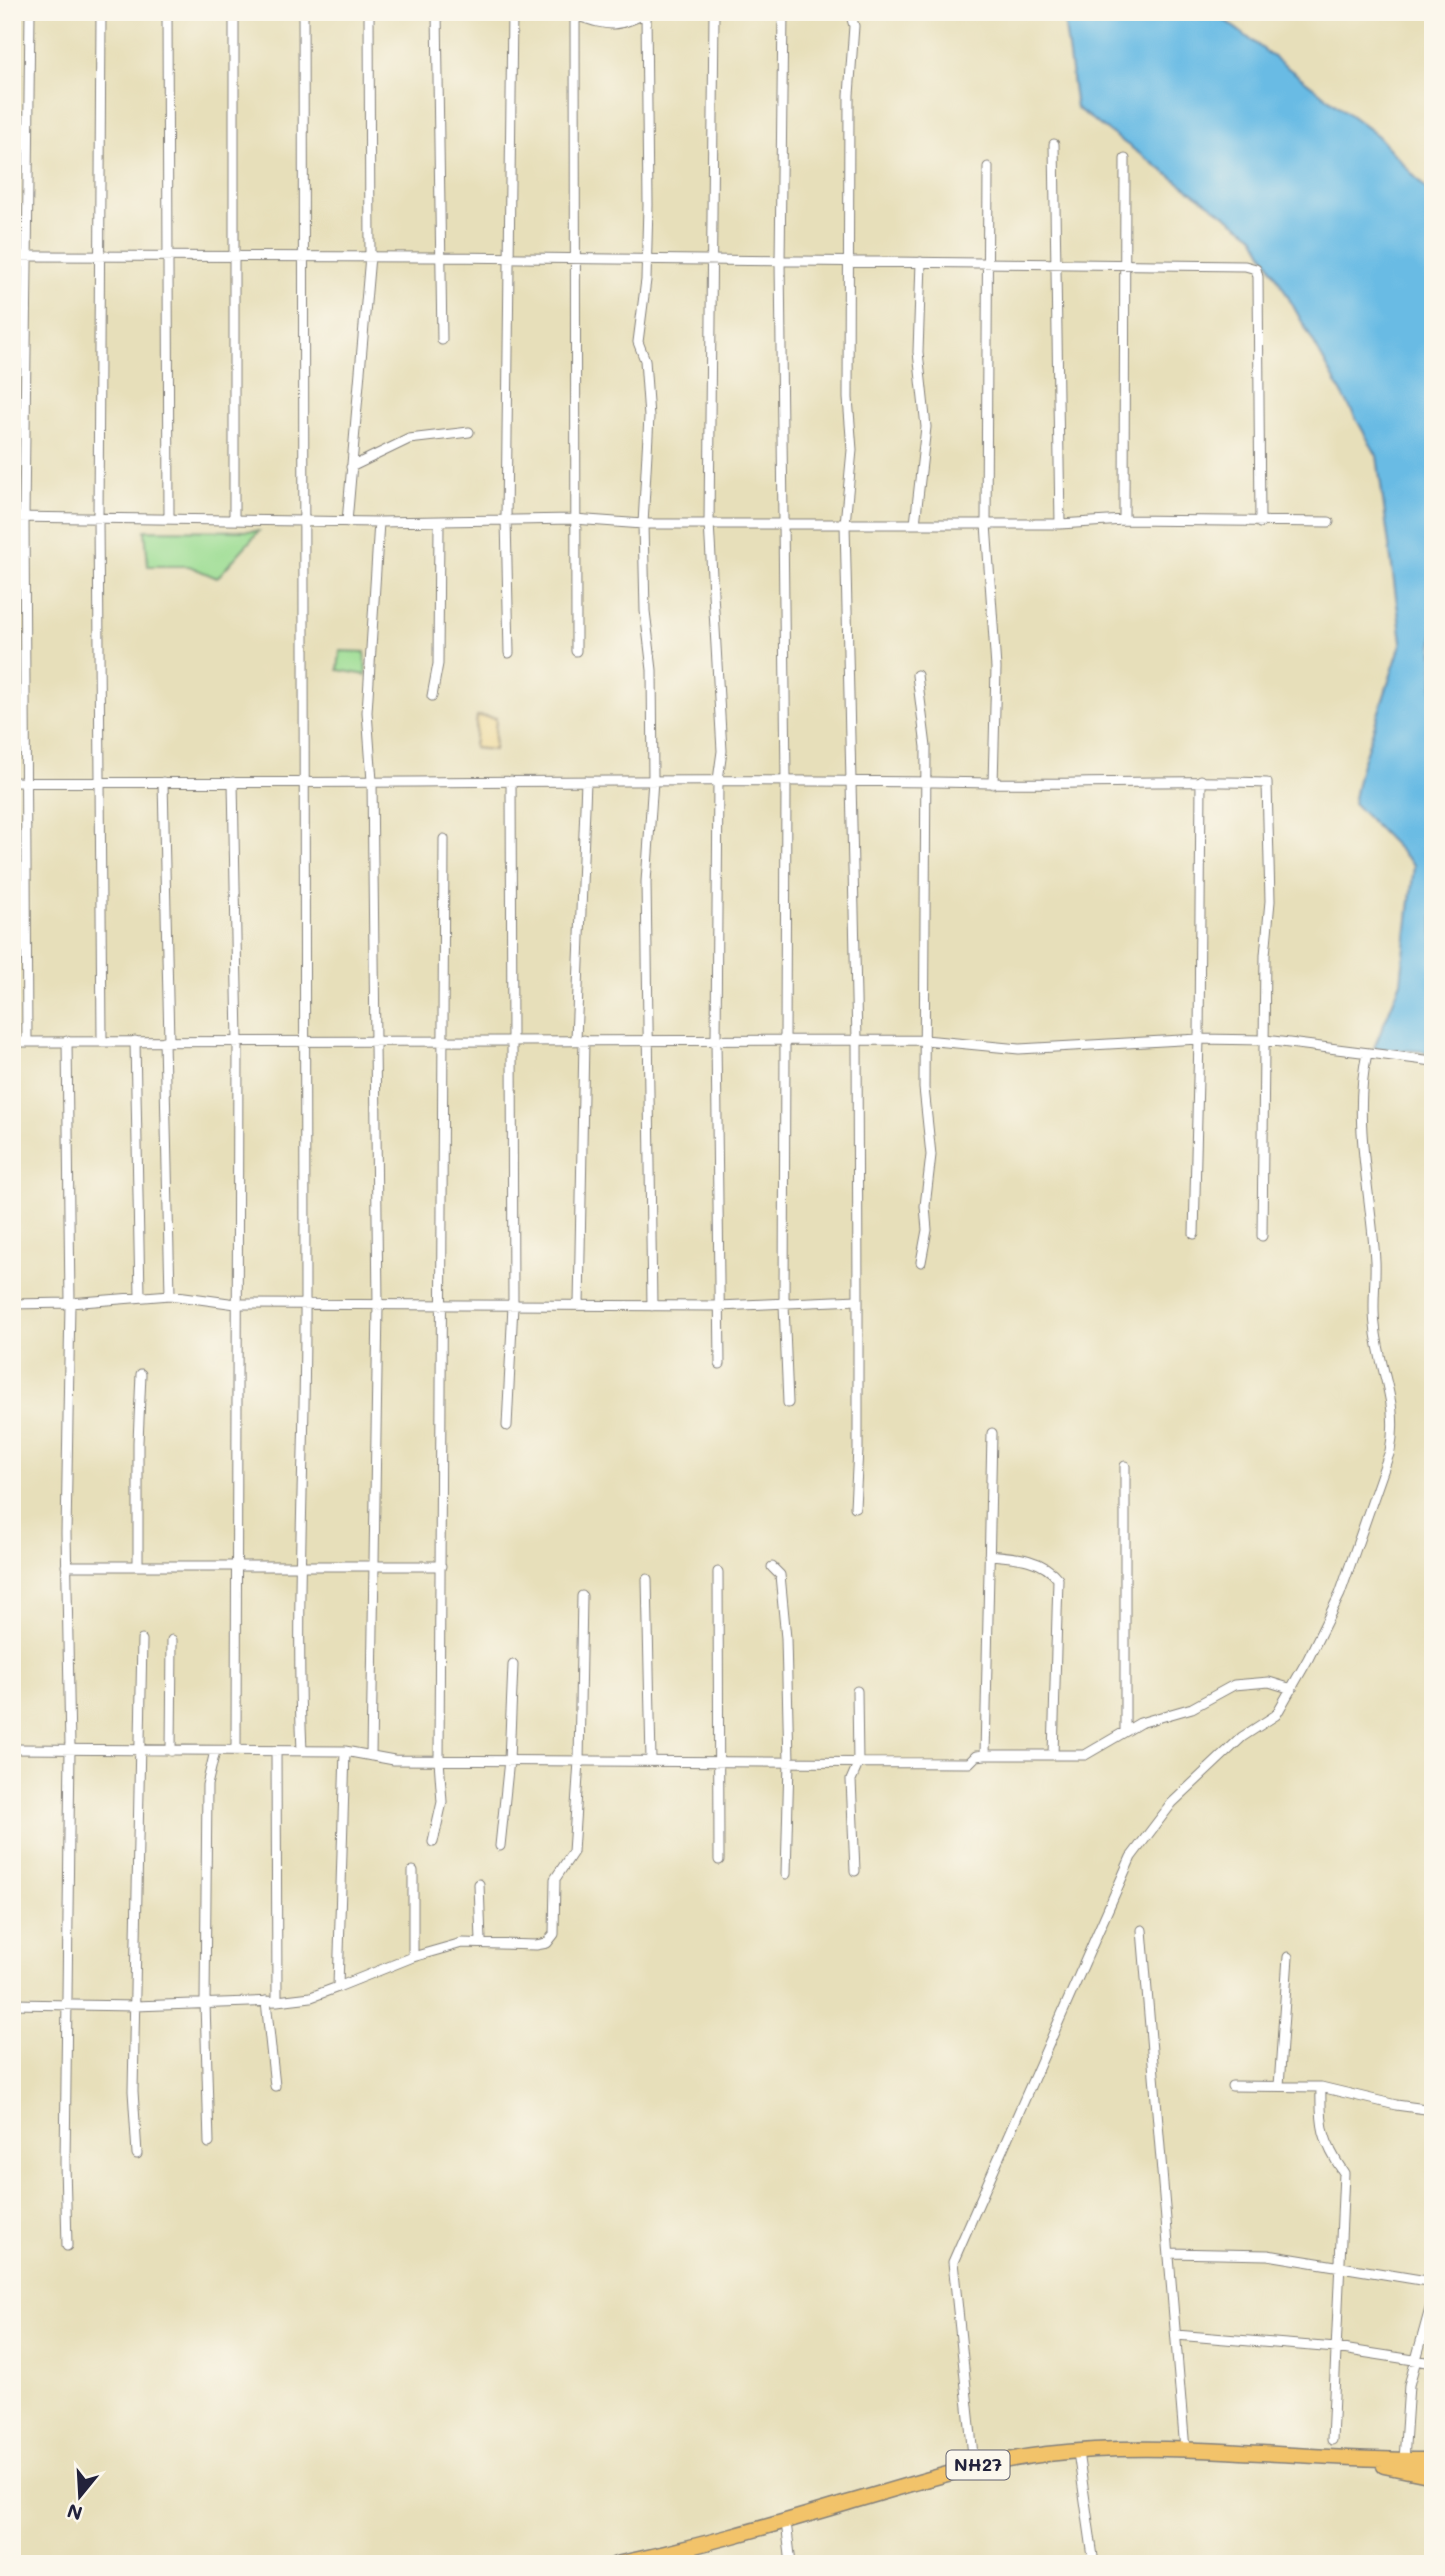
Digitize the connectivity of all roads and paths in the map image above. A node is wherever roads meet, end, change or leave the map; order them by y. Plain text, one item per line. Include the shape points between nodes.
1 (30, 12) edge
2 (101, 12) edge
3 (167, 12) edge
4 (234, 12) edge
5 (303, 12) edge
6 (369, 12) edge
7 (438, 12) edge
8 (512, 12) edge
9 (714, 12) edge
10 (783, 12) edge
11 (850, 12) edge
12 (648, 13) edge
13 (575, 14) edge
14 (1054, 144) dead end
15 (1125, 159) dead end
16 (988, 167) dead end
17 (28, 255) junction
18 (12, 256) edge
19 (100, 256) junction
20 (168, 256) junction
21 (234, 256) junction
22 (304, 256) junction
23 (370, 256) junction
24 (441, 257) junction
25 (511, 259) junction
26 (575, 260) junction
27 (848, 260) junction
28 (646, 261) junction
29 (714, 261) junction
30 (780, 261) junction
31 (921, 262) junction
32 (989, 263) junction
33 (1056, 263) junction
34 (1124, 264) junction
35 (442, 340) dead end
36 (469, 432) dead end
37 (351, 467) junction
38 (12, 517) edge
39 (23, 517) junction
40 (98, 519) junction
41 (169, 519) junction
42 (506, 519) junction
43 (574, 519) junction
44 (234, 520) junction
45 (1124, 520) junction
46 (305, 521) junction
47 (347, 522) junction
48 (379, 522) junction
49 (1329, 522) dead end
50 (439, 523) junction
51 (709, 523) junction
52 (1260, 523) junction
53 (643, 524) junction
54 (784, 524) junction
55 (845, 524) junction
56 (915, 524) junction
57 (986, 524) junction
58 (1060, 524) junction
59 (576, 651) dead end
60 (509, 653) dead end
61 (917, 676) dead end
62 (432, 696) dead end
63 (653, 780) junction
64 (718, 780) junction
65 (786, 780) junction
66 (850, 780) junction
67 (1201, 780) junction
68 (301, 781) junction
69 (372, 781) junction
70 (511, 781) junction
71 (586, 781) junction
72 (12, 782) edge
73 (24, 782) junction
74 (100, 782) junction
75 (163, 782) junction
76 (233, 782) junction
77 (924, 782) junction
78 (993, 784) junction
79 (444, 839) dead end
80 (1199, 1039) junction
81 (512, 1040) junction
82 (580, 1040) junction
83 (716, 1040) junction
84 (784, 1040) junction
85 (857, 1040) junction
86 (925, 1040) junction
87 (1265, 1040) junction
88 (67, 1041) junction
89 (102, 1041) junction
90 (135, 1041) junction
91 (167, 1041) junction
92 (238, 1041) junction
93 (303, 1041) junction
94 (374, 1041) junction
95 (443, 1041) junction
96 (12, 1042) edge
97 (27, 1042) junction
98 (649, 1042) junction
99 (1367, 1053) junction
100 (1433, 1061) edge
101 (1194, 1234) dead end
102 (1262, 1236) dead end
103 (921, 1262) dead end
104 (140, 1296) junction
105 (170, 1296) junction
106 (858, 1300) junction
107 (70, 1303) junction
108 (12, 1304) edge
109 (236, 1304) junction
110 (305, 1304) junction
111 (378, 1304) junction
112 (784, 1304) junction
113 (443, 1305) junction
114 (513, 1305) junction
115 (579, 1305) junction
116 (652, 1306) junction
117 (719, 1306) junction
118 (720, 1364) dead end
119 (141, 1374) dead end
120 (788, 1403) dead end
121 (507, 1426) dead end
122 (992, 1433) dead end
123 (1125, 1466) dead end
124 (855, 1507) dead end
125 (989, 1555) junction
126 (138, 1565) junction
127 (374, 1565) junction
128 (66, 1566) junction
129 (301, 1566) junction
130 (441, 1566) junction
131 (237, 1567) junction
132 (772, 1567) dead end
133 (719, 1572) dead end
134 (647, 1579) dead end
135 (583, 1596) dead end
136 (142, 1640) dead end
137 (172, 1640) dead end
138 (513, 1665) dead end
139 (1292, 1689) junction
140 (857, 1691) dead end
141 (1125, 1731) junction
142 (70, 1748) junction
143 (12, 1749) edge
144 (139, 1751) junction
145 (171, 1751) junction
146 (215, 1751) junction
147 (236, 1751) junction
148 (276, 1751) junction
149 (302, 1751) junction
150 (345, 1751) junction
151 (985, 1755) junction
152 (1053, 1755) junction
153 (371, 1756) junction
154 (439, 1760) junction
155 (509, 1760) junction
156 (579, 1761) junction
157 (651, 1761) junction
158 (717, 1761) junction
159 (789, 1762) junction
160 (858, 1764) junction
161 (433, 1842) dead end
162 (500, 1846) dead end
163 (719, 1860) dead end
164 (413, 1871) dead end
165 (855, 1871) dead end
166 (786, 1874) dead end
167 (479, 1884) dead end
168 (1142, 1930) dead end
169 (481, 1941) junction
170 (413, 1957) junction
171 (1288, 1957) dead end
172 (338, 1987) junction
173 (205, 2001) junction
174 (266, 2001) junction
175 (277, 2001) junction
176 (12, 2004) edge
177 (66, 2006) junction
178 (135, 2006) junction
179 (275, 2086) dead end
180 (1232, 2086) dead end
181 (1279, 2086) junction
182 (1321, 2087) junction
183 (1433, 2110) edge
184 (209, 2144) dead end
185 (137, 2154) dead end
186 (67, 2246) dead end
187 (1169, 2253) junction
188 (1339, 2266) junction
189 (1433, 2282) edge
190 (1433, 2298) edge
191 (1176, 2334) junction
192 (1336, 2348) junction
193 (1414, 2360) junction
194 (1433, 2363) edge
195 (1332, 2440) dead end
196 (1185, 2450) junction
197 (1078, 2452) junction
198 (1352, 2460) junction
199 (1404, 2460) junction
200 (1433, 2460) edge
201 (974, 2465) junction
202 (1433, 2476) edge
203 (786, 2522) junction
204 (616, 2564) edge
205 (791, 2564) edge
206 (1094, 2564) edge

1 - 17 street
2 - 19 street
3 - 20 street
4 - 21 street
5 - 22 street
6 - 23 street
7 - 24 street
8 - 25 street
9 - 29 street
10 - 30 street
11 - 27 street
12 - 13 street via 628,24 608,26
12 - 28 street
13 - 26 street
14 - 33 street
15 - 34 street
16 - 32 street
17 - 18 street
17 - 19 street
17 - 39 street
19 - 20 street
19 - 40 street
20 - 21 street
20 - 41 street
21 - 22 street
21 - 44 street
22 - 23 street
22 - 46 street
23 - 24 street
23 - 37 street
24 - 25 street
24 - 35 street
25 - 26 street
25 - 42 street
26 - 28 street
26 - 43 street
27 - 30 street
27 - 31 street
27 - 55 street via 852,450
28 - 29 street
28 - 53 street via 638,342 645,360 649,417
29 - 30 street
29 - 51 street
30 - 54 street
31 - 32 street
31 - 56 street via 918,352 926,427
32 - 33 street
32 - 57 street
33 - 34 street
33 - 58 street
34 - 45 street
34 - 52 street via 1256,269
36 - 37 street via 410,439
37 - 47 street
38 - 39 street
39 - 40 street
39 - 73 street
40 - 41 street
40 - 74 street
41 - 44 street
42 - 43 street
42 - 50 street
42 - 60 street
43 - 53 street
43 - 59 street
44 - 46 street
45 - 52 street
45 - 58 street
46 - 47 street
46 - 68 street
47 - 48 street
48 - 50 street
48 - 69 street via 367,712
49 - 52 street
50 - 62 street via 438,664
51 - 53 street
51 - 54 street
51 - 64 street via 722,739
53 - 63 street
54 - 55 street
54 - 65 street
55 - 56 street
55 - 66 street
56 - 57 street
57 - 58 street
57 - 78 street via 996,668
61 - 77 street via 926,747
63 - 64 street
63 - 71 street
63 - 98 street via 646,882
64 - 65 street
64 - 83 street
65 - 66 street
65 - 84 street
66 - 77 street
66 - 85 street
67 - 78 street
67 - 80 street
67 - 87 street via 1267,783 1270,901
68 - 69 street
68 - 76 street
68 - 93 street
69 - 70 street
69 - 94 street
70 - 71 street
70 - 81 street
71 - 82 street
72 - 73 street
73 - 74 street
73 - 97 street
74 - 75 street
74 - 89 street
75 - 76 street
75 - 91 street
76 - 92 street
77 - 78 street
77 - 86 street
79 - 95 street
80 - 86 street via 1019,1049
80 - 87 street
80 - 101 street
81 - 82 street
81 - 95 street
81 - 114 street
82 - 98 street
82 - 115 street
83 - 84 street
83 - 98 street
83 - 117 street
84 - 85 street
84 - 112 street
85 - 86 street
85 - 106 street
86 - 103 street via 931,1155 925,1206 928,1230
87 - 99 street
87 - 102 street
88 - 89 street
88 - 97 street
88 - 107 street
89 - 90 street
90 - 91 street
90 - 104 street
91 - 92 street
91 - 105 street
92 - 93 street
92 - 109 street
93 - 94 street
93 - 110 street
94 - 95 street
94 - 111 street
95 - 113 street
96 - 97 street
98 - 116 street
99 - 100 street
99 - 139 street via 1359,1101 1375,1263 1375,1328 1393,1402 1394,1429 1340,1594
104 - 105 street
104 - 107 street
105 - 109 street
106 - 112 street
106 - 124 street
107 - 108 street
107 - 128 street
109 - 110 street
109 - 131 street
110 - 111 street
110 - 129 street
111 - 113 street
111 - 127 street
112 - 117 street
112 - 120 street
113 - 114 street
113 - 130 street
114 - 115 street
114 - 121 street
115 - 116 street
116 - 117 street
117 - 118 street
119 - 126 street
122 - 125 street
123 - 141 street
125 - 151 street
125 - 152 street via 1040,1564 1058,1578
126 - 128 street
126 - 131 street
127 - 129 street
127 - 130 street
127 - 153 street
128 - 142 street
129 - 131 street
129 - 149 street
130 - 154 street
131 - 147 street
132 - 159 street via 780,1575 786,1638
133 - 158 street
134 - 157 street
135 - 156 street
136 - 144 street
137 - 145 street
138 - 155 street
139 - 141 street via 1269,1682 1234,1685 1192,1708
139 - 201 street via 1276,1715 1242,1737 1172,1803 1130,1857 953,2262
140 - 160 street
141 - 152 street via 1085,1755
142 - 143 street
142 - 144 street
142 - 177 street
144 - 145 street
144 - 178 street
145 - 146 street
146 - 147 street
146 - 173 street via 207,1785
147 - 148 street
148 - 149 street
148 - 175 street
149 - 150 street
150 - 153 street
150 - 172 street
151 - 152 street
151 - 160 street via 970,1763
153 - 154 street
154 - 155 street
154 - 161 street via 442,1802
155 - 156 street
155 - 162 street
156 - 157 street
156 - 169 street via 573,1852 555,1879 554,1934 547,1943 536,1945
157 - 158 street
158 - 159 street
158 - 163 street
159 - 160 street
159 - 166 street
160 - 165 street via 851,1780
164 - 170 street
167 - 169 street
168 - 187 street
169 - 170 street
170 - 172 street
171 - 181 street
172 - 175 street via 311,1997
173 - 174 street
173 - 178 street
173 - 184 street
174 - 175 street
174 - 179 street
176 - 177 street
177 - 178 street
177 - 186 street
178 - 185 street
180 - 181 street
181 - 182 street
182 - 183 street
182 - 188 street via 1325,2142 1345,2173
187 - 188 street via 1268,2255
187 - 191 street
188 - 189 street
188 - 192 street
190 - 193 street
191 - 192 street
191 - 196 street
192 - 193 street
192 - 195 street
193 - 194 street
193 - 199 street
196 - 197 highway, NH27 via 1135,2447
196 - 198 highway, NH27
197 - 201 highway, NH27
197 - 206 street
198 - 199 highway, NH27
198 - 202 highway, NH27
199 - 200 highway, NH27
201 - 203 highway, NH27
203 - 204 highway, NH27
203 - 205 street

